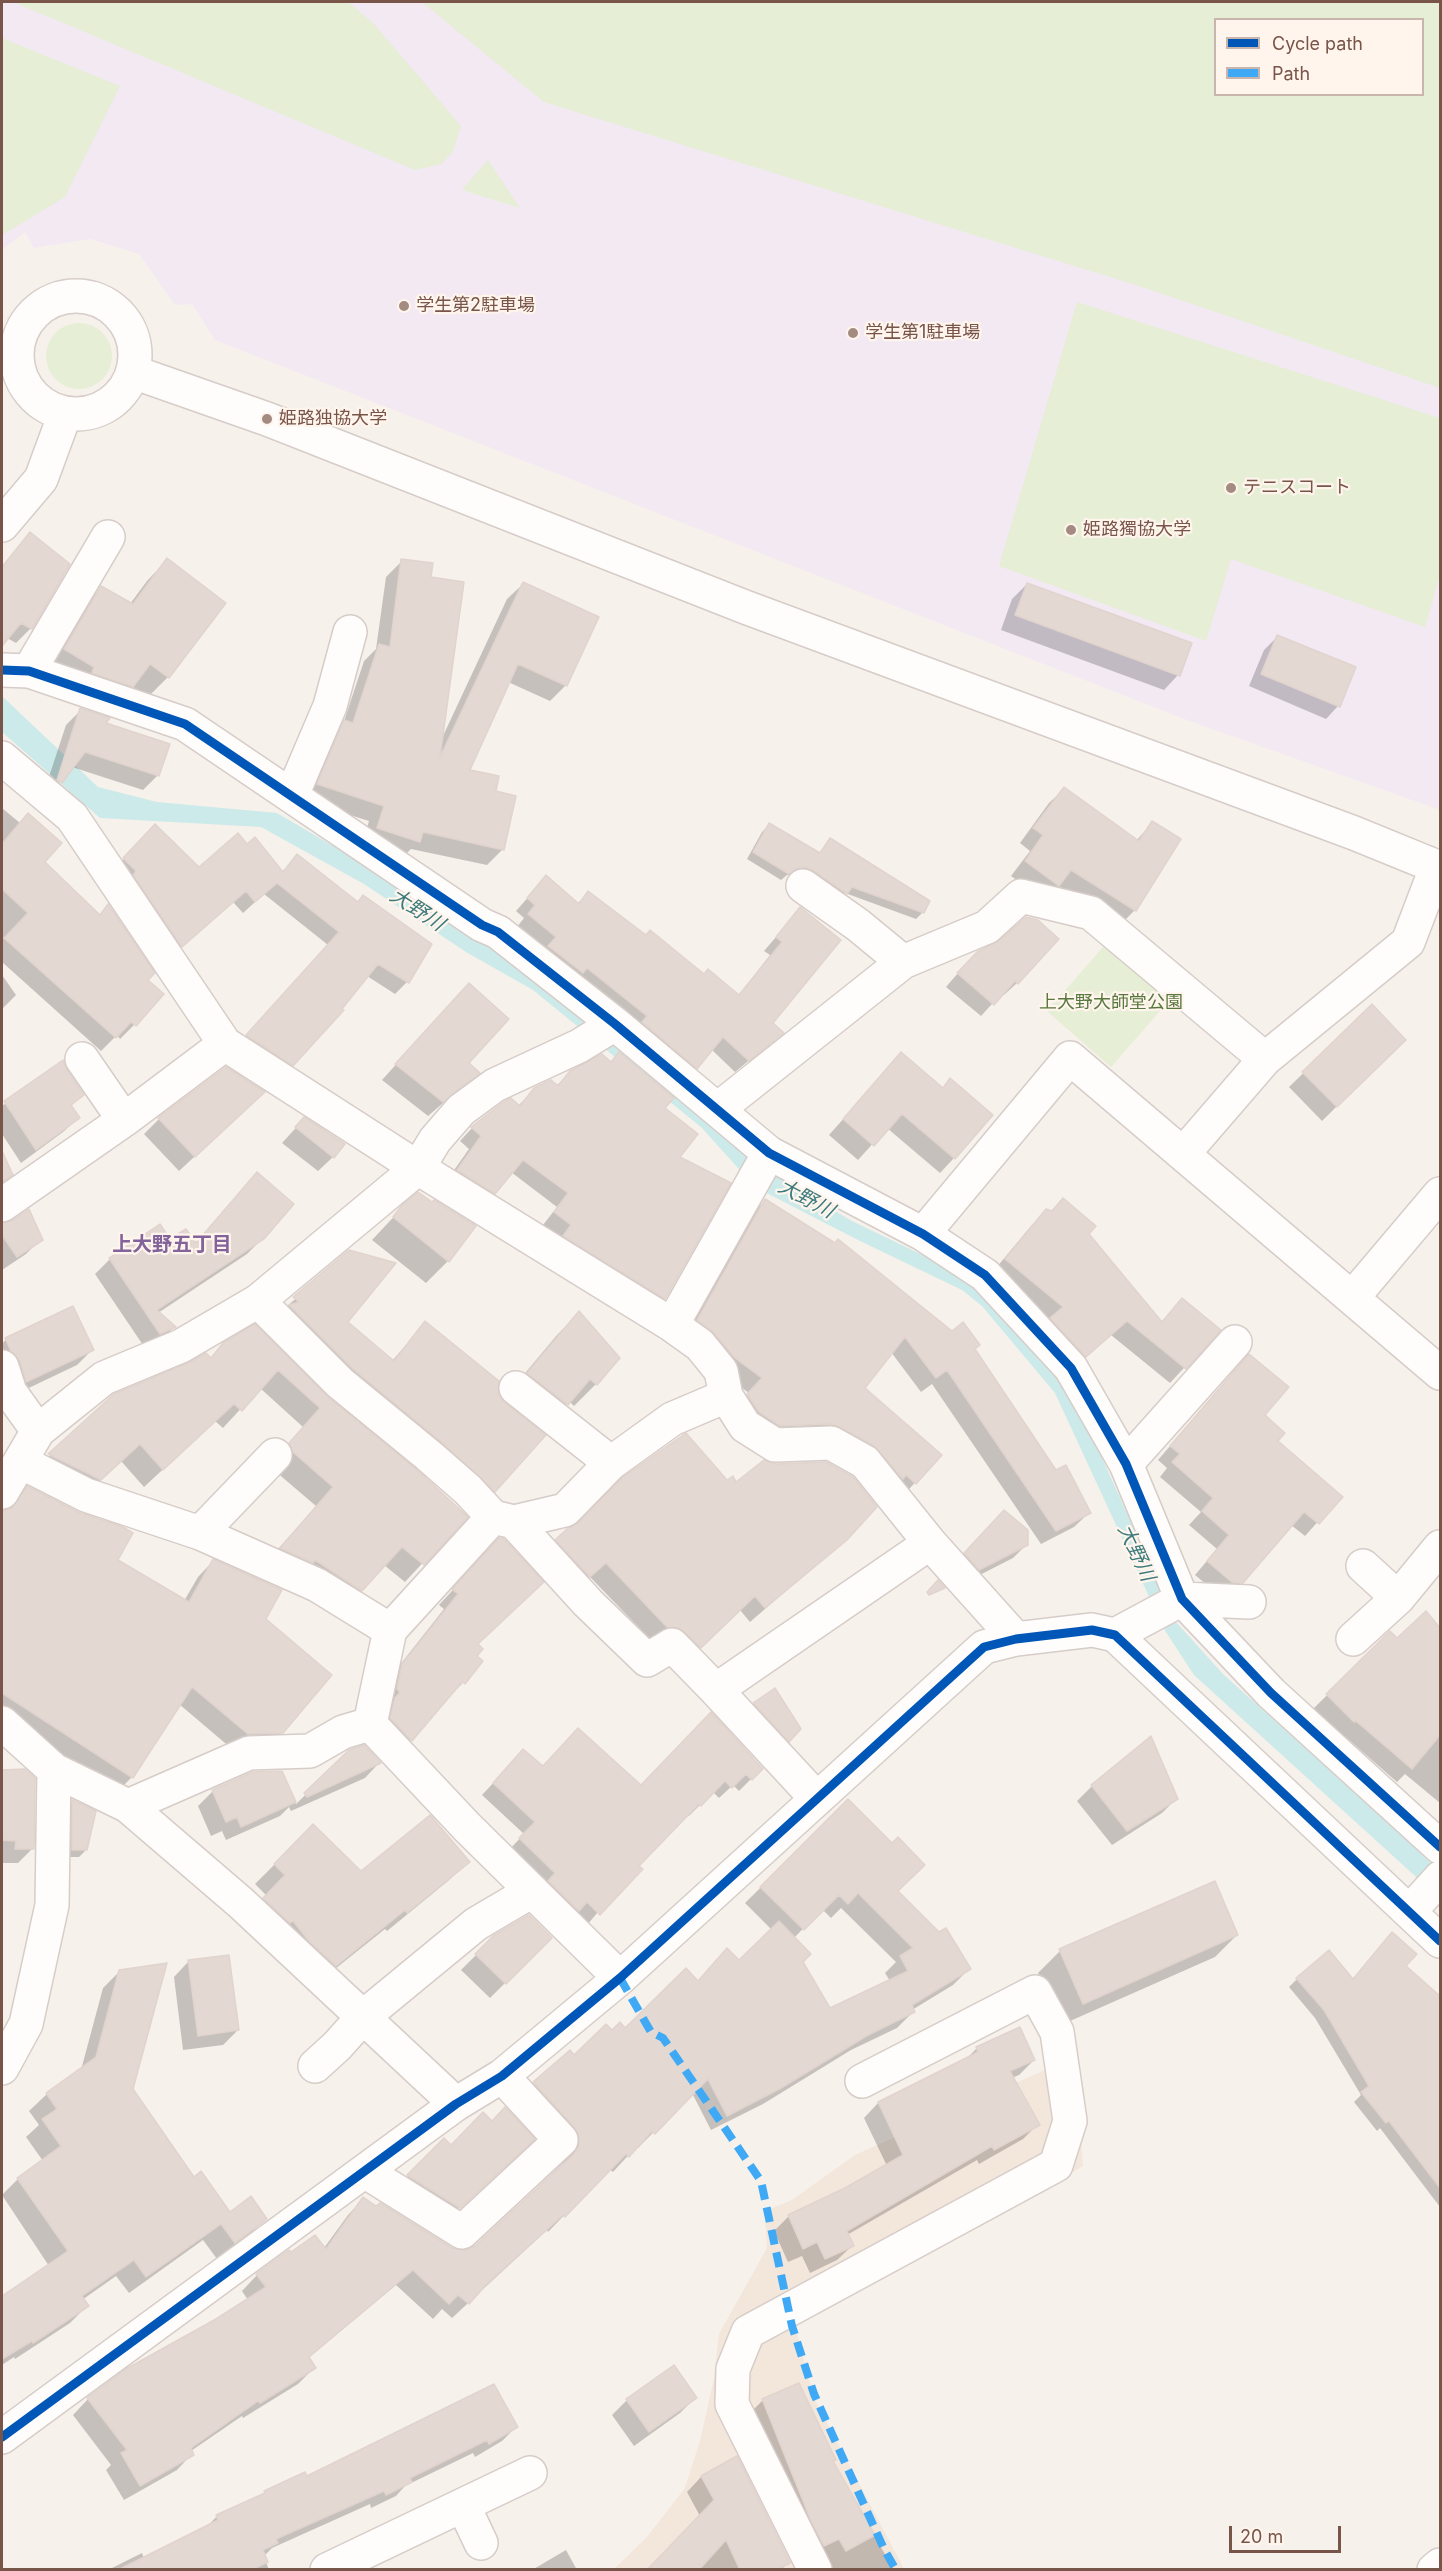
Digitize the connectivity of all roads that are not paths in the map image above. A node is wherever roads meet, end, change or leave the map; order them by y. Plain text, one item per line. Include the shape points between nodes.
1 (133, 372) junction
2 (65, 414) junction
3 (2, 525) edge
4 (108, 537) dead end
5 (350, 632) dead end
6 (9, 671) edge
7 (2, 758) edge
8 (292, 795) junction
9 (1439, 867) edge
10 (803, 886) dead end
11 (903, 962) junction
12 (615, 1024) junction
13 (225, 1044) junction
14 (82, 1059) dead end
15 (1265, 1059) junction
16 (718, 1109) junction
17 (124, 1120) junction
18 (769, 1153) junction
19 (1183, 1154) junction
20 (418, 1168) junction
21 (1440, 1194) edge
22 (2, 1205) edge
23 (923, 1234) junction
24 (1352, 1298) junction
25 (258, 1301) junction
26 (672, 1325) junction
27 (1234, 1342) dead end
28 (2, 1367) edge
29 (1440, 1373) edge
30 (516, 1388) dead end
31 (726, 1396) junction
32 (38, 1431) junction
33 (275, 1455) dead end
34 (21, 1462) junction
35 (611, 1463) junction
36 (1126, 1464) junction
37 (2, 1492) edge
38 (504, 1520) junction
39 (200, 1533) junction
40 (930, 1543) junction
41 (1440, 1547) edge
42 (1363, 1566) dead end
43 (1398, 1598) junction
44 (1182, 1599) junction
45 (1249, 1602) dead end
46 (1129, 1628) junction
47 (390, 1630) junction
48 (1016, 1639) junction
49 (1353, 1639) dead end
50 (716, 1690) junction
51 (2, 1723) edge
52 (370, 1724) junction
53 (54, 1770) junction
54 (817, 1799) junction
55 (128, 1806) junction
56 (1440, 1847) edge
57 (1440, 1878) edge
58 (532, 1891) junction
59 (1410, 1911) junction
60 (1440, 1941) edge
61 (620, 1978) junction
62 (363, 2017) junction
63 (315, 2066) dead end
64 (2, 2068) edge
65 (502, 2076) junction
66 (862, 2081) dead end
67 (456, 2104) junction
68 (366, 2172) junction
69 (2, 2437) edge
70 (530, 2473) dead end
71 (464, 2505) junction
72 (481, 2543) dead end
73 (1440, 2565) edge
74 (327, 2570) edge
75 (815, 2570) edge
76 (1434, 2570) edge

1 - 2 street via 114,401 99,410
1 - 2 street via 132,334 107,304 89,297 51,301 23,327 17,365 23,384 35,399
1 - 9 street via 267,419 745,607
2 - 3 street via 41,479
4 - 6 street
5 - 8 street via 330,706
6 - 8 street via 185,724
7 - 13 street via 72,817
8 - 12 street via 482,925 498,932
9 - 15 street via 1408,942
10 - 11 street
11 - 15 street via 987,927 1021,896 1091,913
11 - 16 street
12 - 16 street
12 - 20 street via 579,1046 495,1085 461,1110 435,1140
13 - 17 street
13 - 20 street
14 - 17 street
15 - 19 street
16 - 18 street
17 - 22 street
18 - 23 street
18 - 26 street
19 - 23 street via 1070,1058
19 - 24 street
20 - 25 street
20 - 26 street
21 - 24 street
23 - 36 street via 985,1275 1071,1368
24 - 29 street
25 - 32 street via 181,1346 104,1378
25 - 38 street via 340,1383
26 - 31 street via 700,1345 721,1371
27 - 36 street
28 - 32 street via 10,1392
30 - 35 street
31 - 35 street via 672,1419
31 - 40 street via 745,1426 775,1445 831,1443 865,1462
32 - 34 street
33 - 39 street
34 - 37 street
34 - 39 street via 86,1495
35 - 38 street via 565,1510
36 - 44 street
38 - 47 street
38 - 50 street via 647,1660 672,1646
39 - 47 street via 317,1585
40 - 48 street
40 - 50 street
41 - 43 street
42 - 43 street
43 - 49 street
44 - 45 street
44 - 46 street
44 - 56 street via 1271,1693
46 - 48 street
46 - 59 street
47 - 52 street
48 - 54 street via 984,1647
50 - 54 street
51 - 53 street
52 - 55 street via 343,1732 310,1751 249,1753
52 - 58 street
53 - 55 street
53 - 64 street via 52,1905 26,2024
54 - 61 street
55 - 62 street via 242,1903
57 - 59 street
58 - 61 street
58 - 62 street via 476,1924
59 - 60 street
61 - 65 street
62 - 63 street
62 - 67 street
65 - 67 street
65 - 68 street via 561,2140 462,2232
66 - 75 street via 1035,1992 1057,2032 1070,2121 1056,2164 748,2332 733,2369 732,2404
67 - 68 street
68 - 69 street
70 - 71 street
71 - 72 street
71 - 74 street
73 - 76 street

